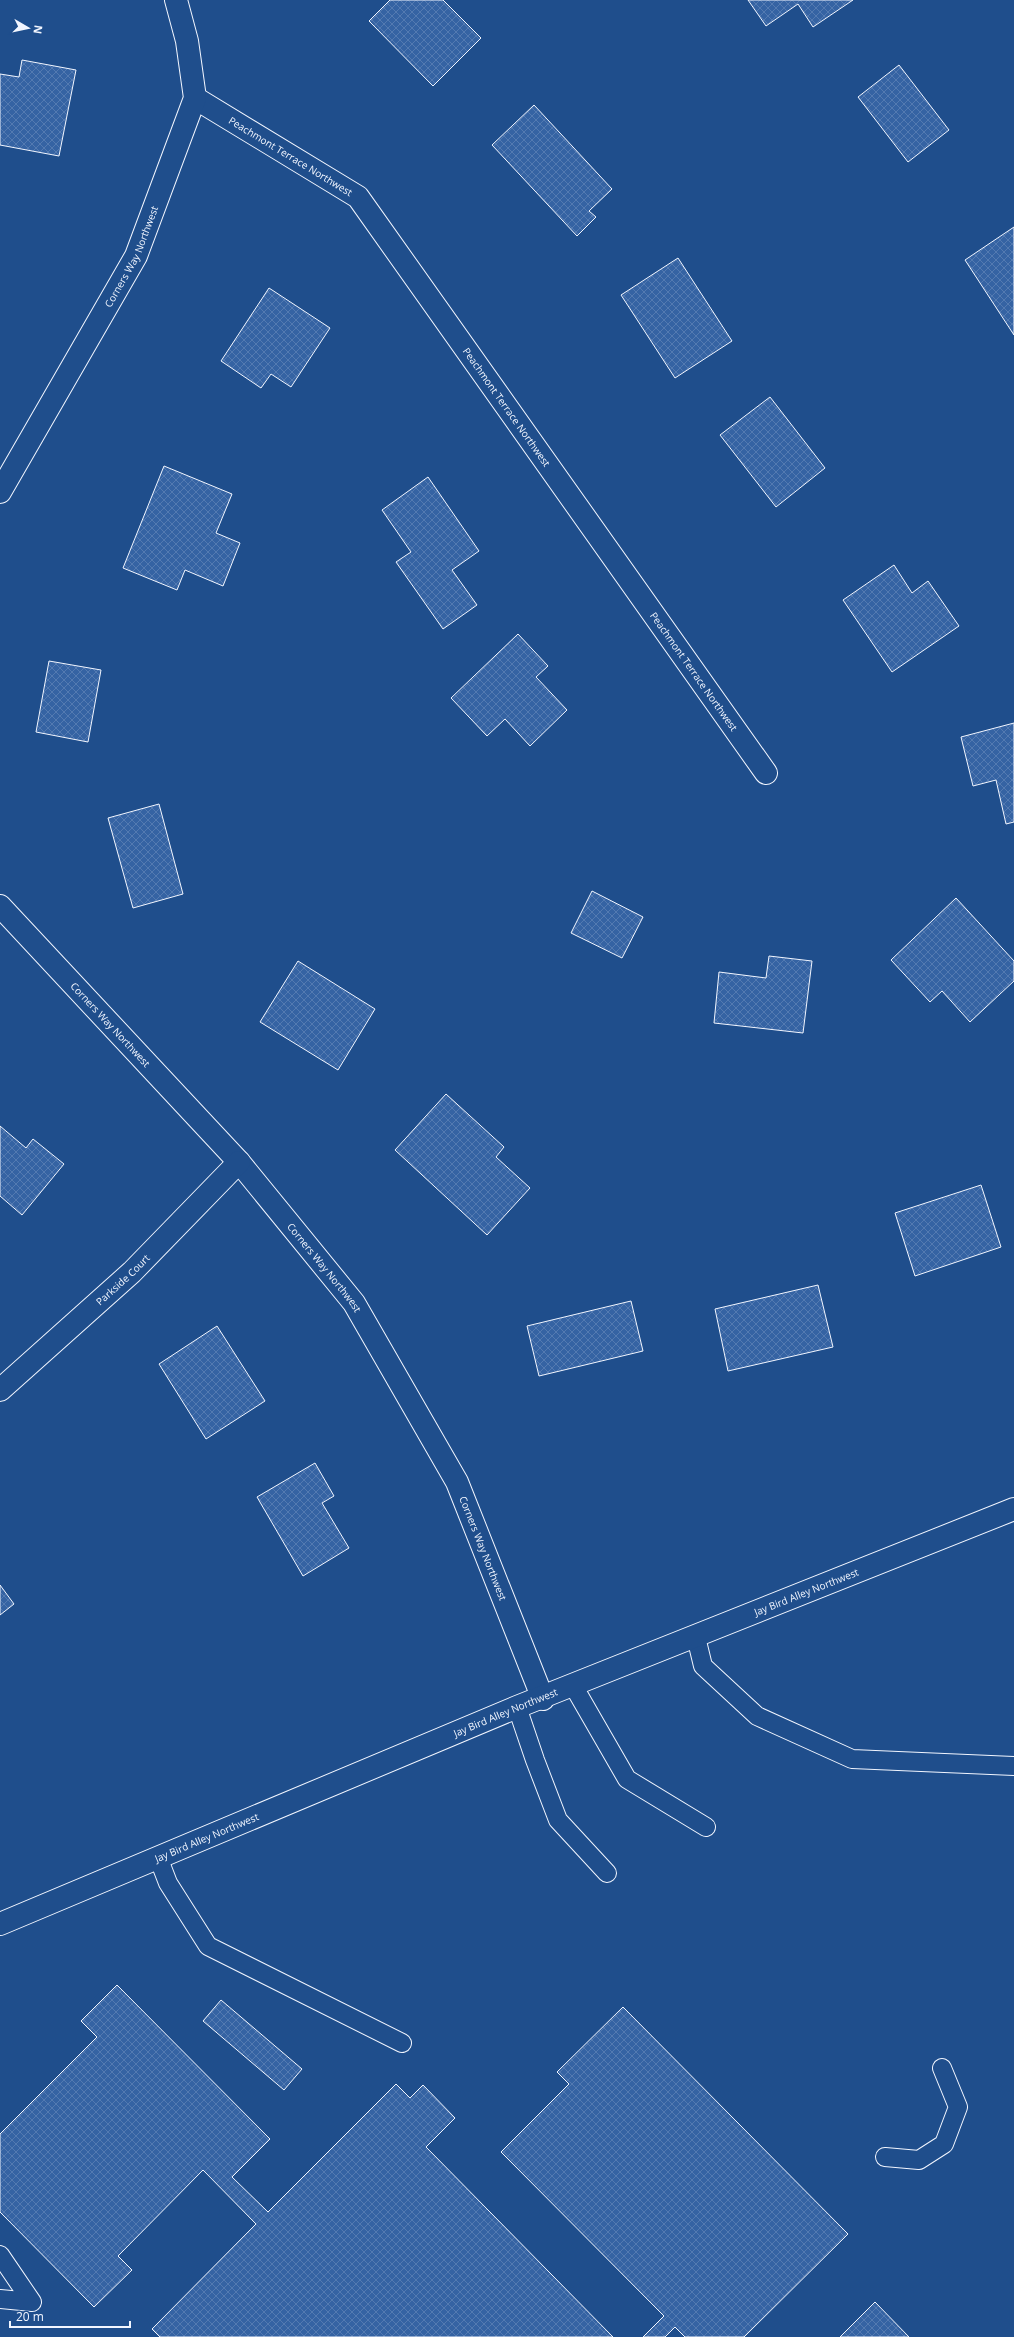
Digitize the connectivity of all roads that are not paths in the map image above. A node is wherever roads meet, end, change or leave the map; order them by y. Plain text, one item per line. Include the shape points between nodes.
1 (176, 0) edge
2 (195, 98) junction
3 (0, 492) edge
4 (766, 773) dead end
5 (0, 906) edge
6 (239, 1162) junction
7 (0, 1390) edge
8 (1014, 1509) edge
9 (696, 1638) junction
10 (574, 1687) junction
11 (543, 1699) junction
12 (518, 1707) junction
13 (1014, 1766) edge
14 (706, 1827) dead end
15 (158, 1857) junction
16 (607, 1873) dead end
17 (0, 1924) edge
18 (402, 2043) dead end
19 (942, 2068) dead end
20 (885, 2158) dead end
21 (0, 2255) edge
22 (0, 2299) edge

1 - 2 street, Corners Way Northwest via 187,41
2 - 3 street, Corners Way Northwest via 136,256
2 - 4 street, Peachmont Terrace Northwest via 358,197
5 - 6 street, Corners Way Northwest
6 - 7 street, Parkside Court via 132,1272
6 - 11 street, Corners Way Northwest via 354,1302 454,1475
8 - 9 street, Jay Bird Alley Northwest
9 - 10 street, Jay Bird Alley Northwest
9 - 13 lane via 703,1666 757,1716 852,1759
10 - 11 street, Jay Bird Alley Northwest
10 - 14 lane via 628,1779
11 - 12 street, Jay Bird Alley Northwest
12 - 15 street, Jay Bird Alley Northwest
12 - 16 lane via 558,1820
15 - 17 street, Jay Bird Alley Northwest
15 - 18 lane via 168,1883 208,1946
19 - 20 lane via 958,2107 944,2144 919,2160
21 - 22 lane via 32,2302

